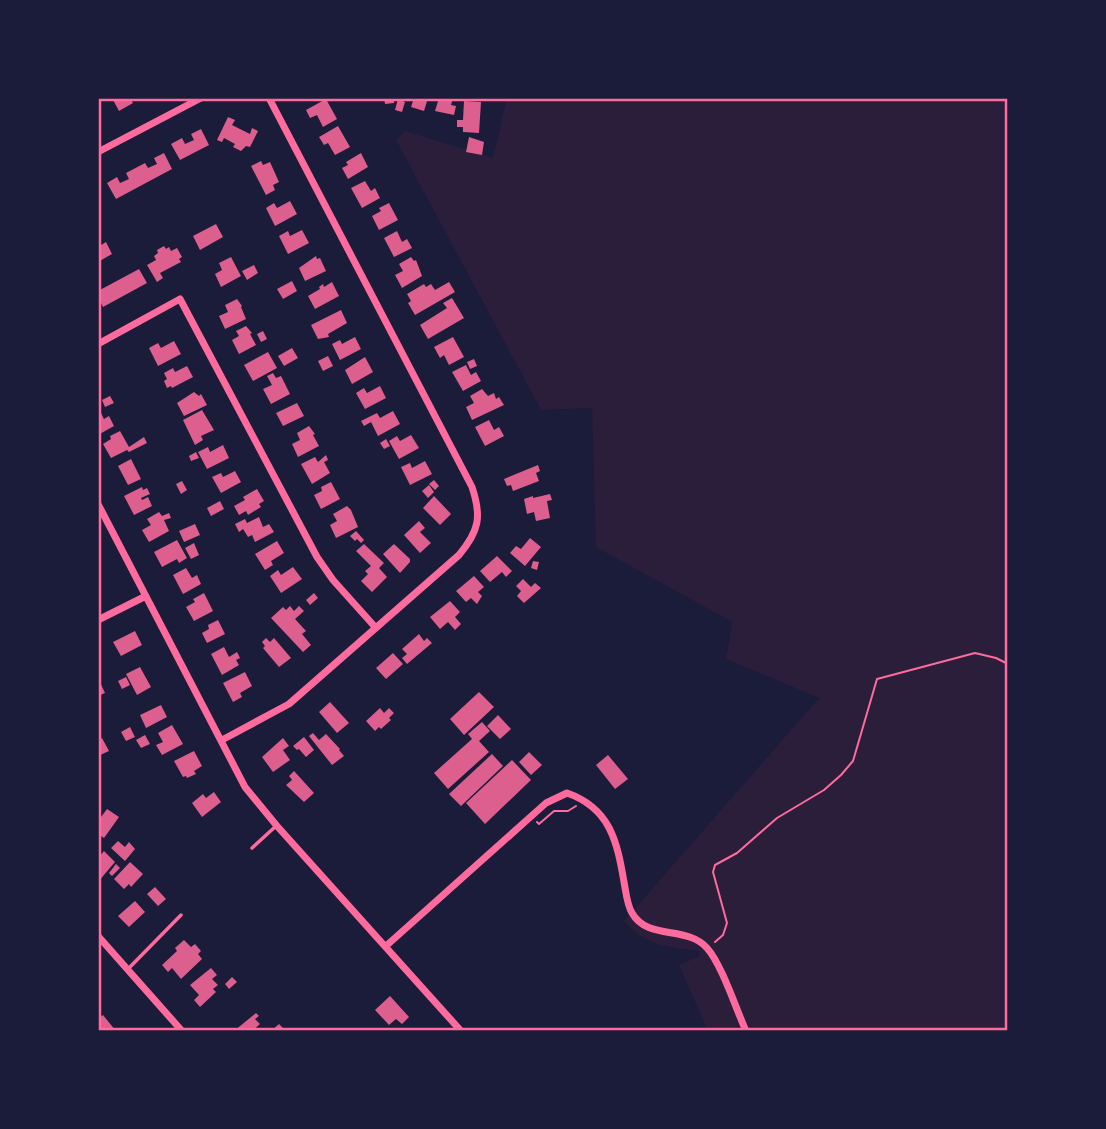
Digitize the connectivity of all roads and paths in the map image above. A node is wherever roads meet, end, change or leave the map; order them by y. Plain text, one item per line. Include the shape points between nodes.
1 (201, 98) edge
2 (269, 98) edge
3 (98, 152) edge
4 (98, 344) edge
5 (98, 504) edge
6 (146, 596) junction
7 (98, 620) edge
8 (376, 628) junction
9 (1008, 664) edge
10 (222, 740) junction
11 (583, 807) dead end
12 (537, 822) dead end
13 (277, 826) junction
14 (252, 848) dead end
15 (181, 915) dead end
16 (98, 936) edge
17 (386, 946) junction
18 (706, 947) junction
19 (128, 970) junction
20 (182, 1031) edge
21 (461, 1031) edge
22 (746, 1031) edge

1 - 3 street
2 - 8 street via 478,504 476,527 465,548
4 - 8 street via 180,299 317,557
5 - 6 street
6 - 7 street
6 - 10 street
8 - 10 street via 289,704
9 - 18 path via 975,653 877,679 853,761 841,775 715,865 727,923 723,935
10 - 13 street via 245,787
11 - 12 path via 578,804 568,811 554,811
13 - 14 lane
13 - 17 street
15 - 19 lane
16 - 19 street
17 - 18 street via 546,803 566,793 580,798 604,818 615,840 630,911 639,923 649,929 681,933
17 - 21 street
18 - 22 street
19 - 20 street

